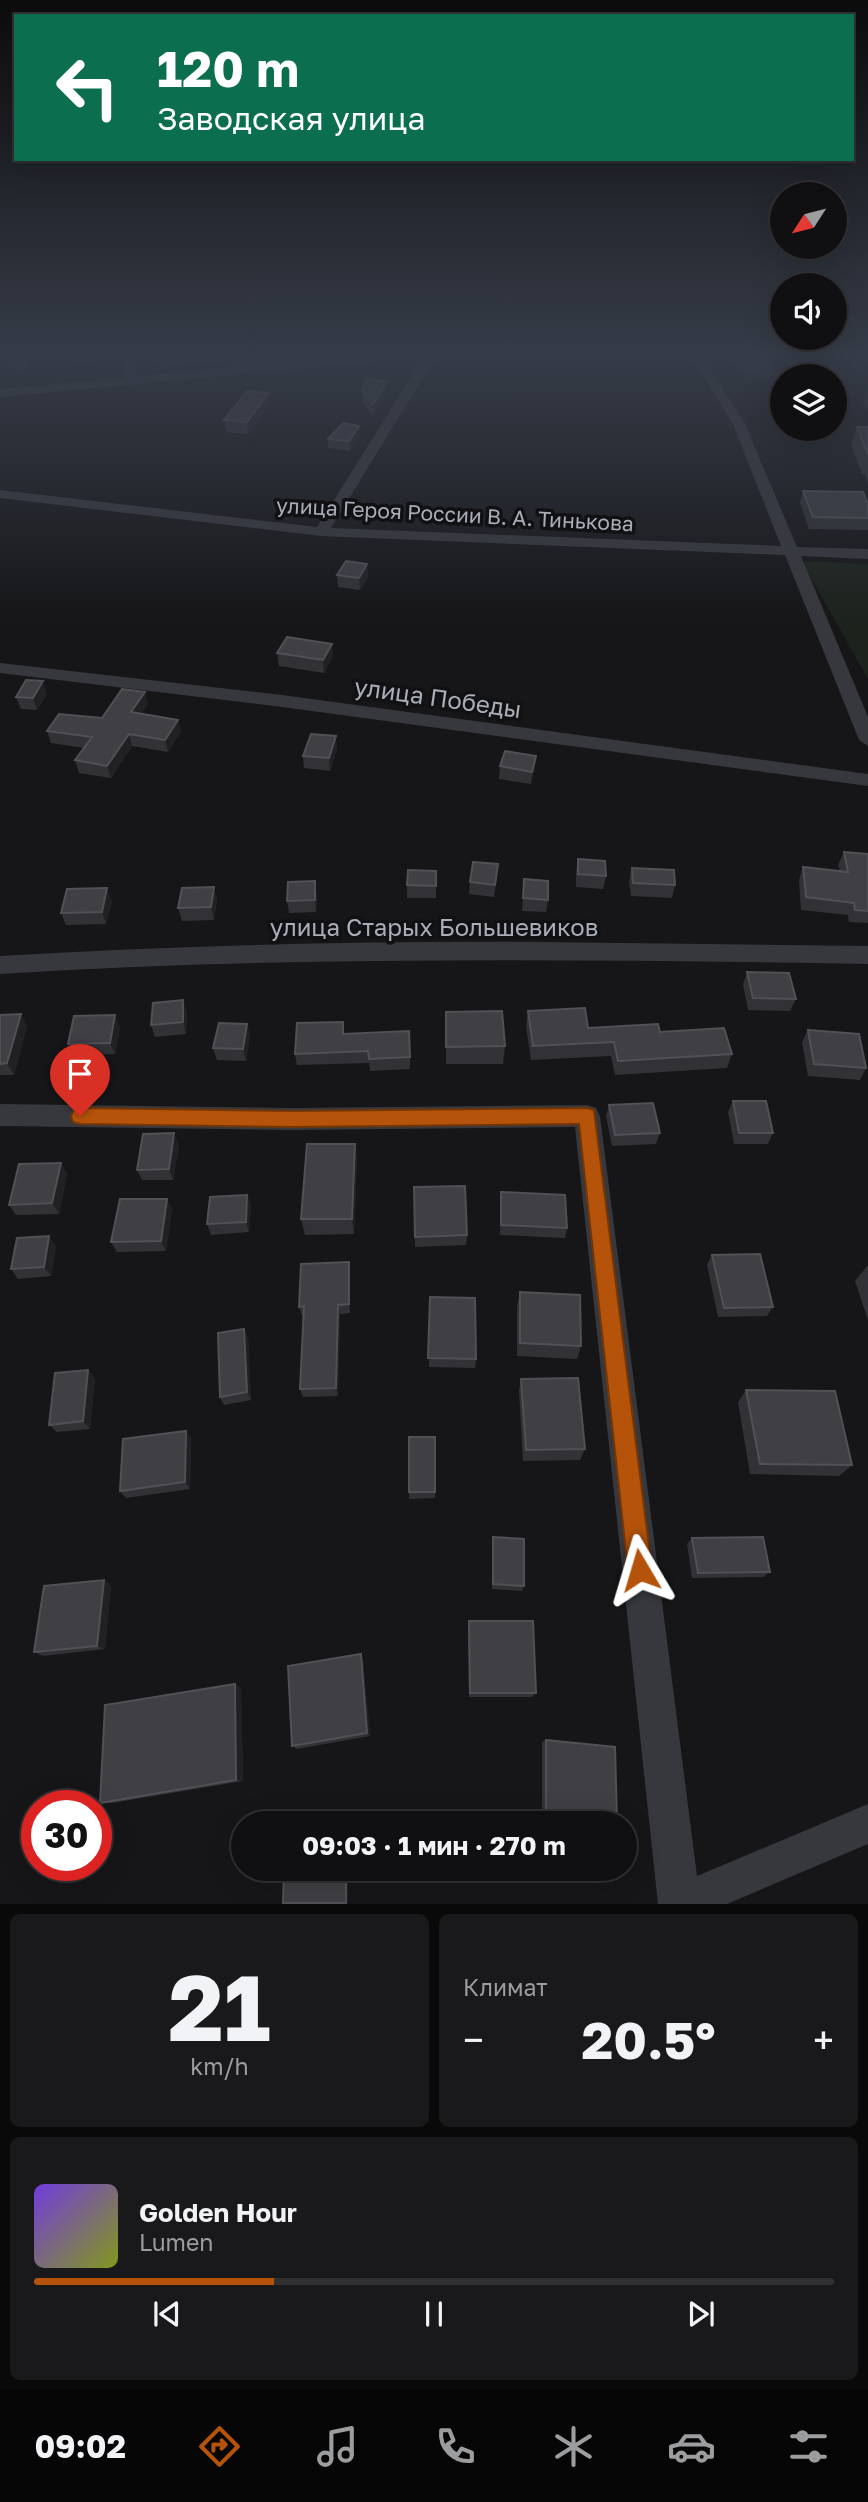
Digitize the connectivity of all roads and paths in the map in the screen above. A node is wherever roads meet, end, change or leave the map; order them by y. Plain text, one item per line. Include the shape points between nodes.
1 (374, 447) edge
2 (748, 447) edge
3 (0, 494) edge
4 (321, 532) junction
5 (791, 551) junction
6 (868, 554) edge
7 (0, 668) edge
8 (868, 740) edge
9 (868, 780) edge
10 (868, 955) edge
11 (0, 965) edge
12 (0, 1115) edge
13 (587, 1116) joint
14 (868, 1824) edge
15 (679, 1903) edge

1 - 4 street
2 - 5 street
3 - 4 street, улица Героя России В. А. Тинькова
4 - 5 street, улица Героя России В. А. Тинькова
5 - 6 street, улица Героя России В. А. Тинькова
5 - 8 street
7 - 9 street, улица Победы
10 - 11 street, улица Старых Большевиков via 555,950 200,953
12 - 13 street via 292,1119
13 - 15 street
14 - 15 street

